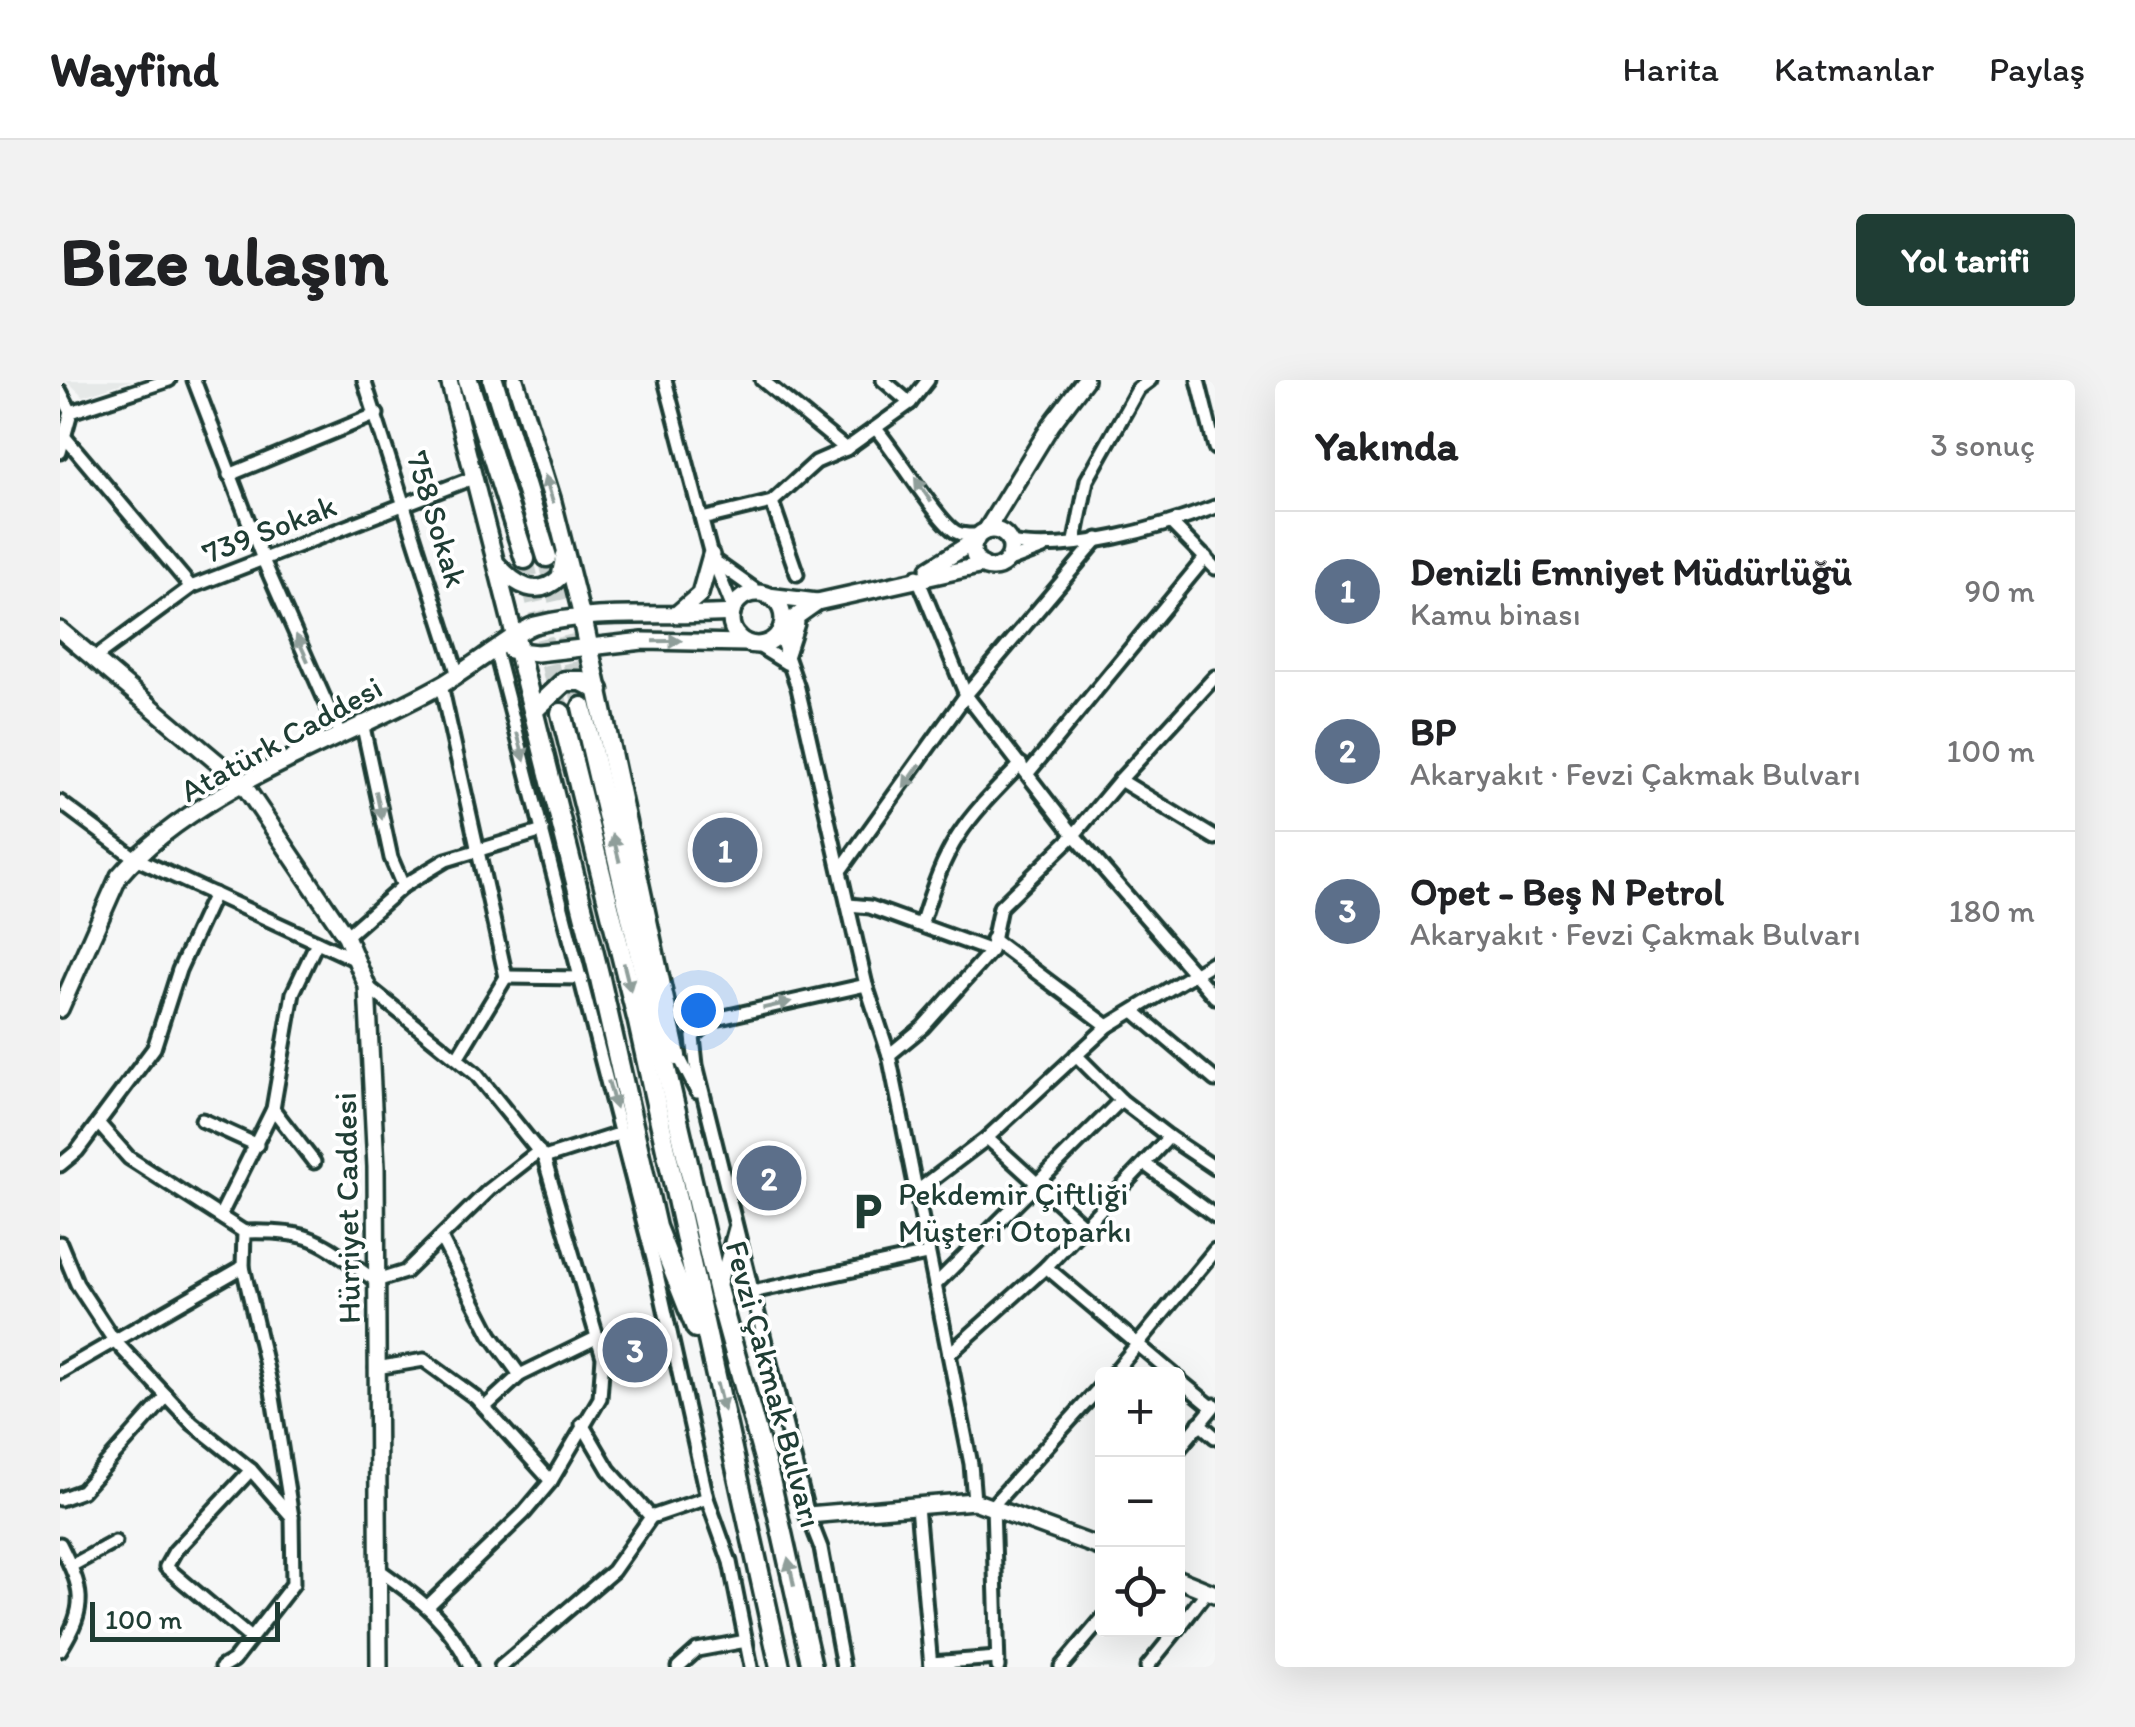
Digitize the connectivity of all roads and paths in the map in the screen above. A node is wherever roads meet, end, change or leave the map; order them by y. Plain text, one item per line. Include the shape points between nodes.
1 (169, 380) edge
2 (194, 380) edge
3 (364, 380) edge
4 (449, 380) edge
5 (468, 380) edge
6 (493, 380) edge
7 (515, 380) edge
8 (665, 380) edge
9 (762, 380) edge
10 (883, 380) edge
11 (928, 380) edge
12 (1086, 380) edge
13 (1150, 380) edge
14 (1198, 380) edge
15 (60, 391) edge
16 (910, 403) junction
17 (71, 412) junction
18 (376, 414) junction
19 (876, 429) junction
20 (64, 436) junction
21 (1215, 448) edge
22 (846, 449) junction
23 (60, 452) edge
24 (229, 475) junction
25 (475, 477) junction
26 (1010, 489) junction
27 (772, 502) junction
28 (403, 506) junction
29 (1215, 507) edge
30 (702, 519) junction
31 (1172, 524) junction
32 (980, 535) junction
33 (1098, 539) junction
34 (1075, 540) junction
35 (1010, 542) junction
36 (1052, 545) junction
37 (564, 546) junction
38 (711, 554) junction
39 (547, 557) tunnel mouth
40 (1206, 557) junction
41 (525, 559) tunnel mouth
42 (264, 562) junction
43 (495, 562) junction
44 (1006, 562) junction
45 (983, 565) junction
46 (1215, 568) edge
47 (797, 574) dead end
48 (917, 576) junction
49 (191, 587) junction
50 (764, 595) junction
51 (810, 606) junction
52 (733, 611) junction
53 (670, 616) junction
54 (582, 617) junction
55 (60, 630) edge
56 (781, 630) junction
57 (752, 644) junction
58 (588, 645) junction
59 (507, 648) junction
60 (96, 657) junction
61 (786, 660) junction
62 (458, 676) junction
63 (1215, 677) edge
64 (441, 685) junction
65 (599, 690) junction
66 (966, 695) junction
67 (582, 707) tunnel mouth
68 (534, 709) junction
69 (562, 713) tunnel mouth
70 (362, 722) junction
71 (340, 734) junction
72 (1025, 768) junction
73 (1120, 780) junction
74 (243, 784) junction
75 (60, 802) edge
76 (543, 831) junction
77 (1074, 835) junction
78 (1215, 838) edge
79 (478, 848) junction
80 (135, 858) junction
81 (842, 868) junction
82 (403, 886) junction
83 (214, 894) junction
84 (849, 904) junction
85 (921, 925) junction
86 (346, 936) junction
87 (317, 942) junction
88 (991, 945) junction
89 (352, 958) junction
90 (1215, 961) edge
91 (506, 976) junction
92 (1194, 976) junction
93 (582, 978) junction
94 (866, 985) junction
95 (367, 986) junction
96 (1215, 997) edge
97 (60, 1009) edge
98 (1135, 1012) junction
99 (1108, 1026) junction
100 (675, 1049) junction
101 (1076, 1054) junction
102 (889, 1055) junction
103 (457, 1058) junction
104 (1215, 1080) edge
105 (1121, 1100) junction
106 (273, 1109) junction
107 (202, 1120) dead end
108 (98, 1123) junction
109 (711, 1123) junction
110 (622, 1133) junction
111 (1169, 1137) junction
112 (987, 1138) junction
113 (257, 1145) junction
114 (542, 1155) junction
115 (314, 1162) dead end
116 (1146, 1164) junction
117 (60, 1165) edge
118 (1215, 1168) edge
119 (1040, 1185) junction
120 (916, 1192) junction
121 (221, 1214) junction
122 (1215, 1216) edge
123 (736, 1224) junction
124 (1084, 1226) junction
125 (244, 1232) junction
126 (441, 1238) junction
127 (60, 1243) edge
128 (1215, 1250) edge
129 (927, 1254) junction
130 (243, 1266) junction
131 (1046, 1268) junction
132 (376, 1280) junction
133 (935, 1285) junction
134 (718, 1292) junction
135 (752, 1292) junction
136 (596, 1338) junction
137 (113, 1339) junction
138 (1138, 1346) junction
139 (949, 1354) junction
140 (710, 1361) junction
141 (1118, 1367) edge
142 (1164, 1367) edge
143 (376, 1368) junction
144 (60, 1372) edge
145 (520, 1376) junction
146 (1185, 1384) edge
147 (1095, 1394) edge
148 (167, 1396) junction
149 (1214, 1406) edge
150 (484, 1408) junction
151 (1199, 1423) junction
152 (582, 1424) junction
153 (1215, 1437) edge
154 (1185, 1441) edge
155 (251, 1470) junction
156 (551, 1481) junction
157 (706, 1498) junction
158 (60, 1499) edge
159 (974, 1501) junction
160 (993, 1505) junction
161 (917, 1506) junction
162 (808, 1514) junction
163 (292, 1517) junction
164 (651, 1517) junction
165 (115, 1542) dead end
166 (1095, 1543) edge
167 (60, 1544) edge
168 (71, 1566) junction
169 (380, 1570) junction
170 (1185, 1582) edge
171 (1211, 1593) edge
172 (429, 1605) junction
173 (1185, 1621) edge
174 (1095, 1626) edge
175 (249, 1637) junction
176 (1171, 1637) edge
177 (746, 1641) junction
178 (60, 1650) edge
179 (998, 1663) edge
180 (232, 1665) edge
181 (931, 1665) edge
182 (379, 1667) edge
183 (470, 1667) edge
184 (501, 1667) edge
185 (678, 1667) edge
186 (750, 1667) edge
187 (780, 1667) edge
188 (812, 1667) edge
189 (843, 1667) edge
190 (1061, 1667) edge
191 (1147, 1667) edge

1 - 17 street
2 - 24 street
3 - 18 street, 758 Sokak
4 - 25 main road
5 - 41 main road
6 - 39 main road
37 -> 7 main road
8 - 30 street
9 - 22 street
10 - 16 street
11 - 16 street
12 - 26 main road
13 - 34 street via 1138,388 1086,480
14 - 21 street
15 - 17 street
16 - 19 street
17 - 20 street
18 - 24 street
18 - 28 street, 758 Sokak
19 - 22 street
32 -> 19 street via 966,536 946,524
20 - 23 street
20 - 49 street
22 - 27 street via 816,462
24 - 42 street
25 - 28 street, 739 Sokak
25 - 43 main road
26 - 32 main road
26 - 35 main road
27 - 30 street
27 - 47 street
28 - 42 street, 739 Sokak
28 - 62 street, 758 Sokak
29 - 31 street
30 - 38 street
31 - 33 street
31 - 40 street
32 - 35 main road via 997,531
32 - 45 main road via 975,557
32 - 48 main road
33 - 34 street
33 - 66 street
34 - 36 street
35 - 36 street
35 - 44 main road
36 - 44 street
37 - 43 main road via 560,577 543,588 520,586
37 - 54 main road
38 - 50 street via 725,572
38 - 52 street
38 - 53 main road via 700,594
40 - 46 street
40 - 72 street
42 - 49 street, 739 Sokak
71 -> 42 street
43 - 59 main road
44 - 45 main road
45 - 48 main road
48 - 51 main road
48 - 66 street
49 - 60 street, 739 Sokak
50 - 51 main road
50 - 52 main road via 744,597
50 - 56 main road via 781,609
51 - 56 main road
51 - 61 main road via 789,634
52 - 53 main road, Atatürk Caddesi
52 - 57 main road via 735,632
53 - 54 main road, Atatürk Caddesi
54 - 58 main road
54 - 59 main road, Atatürk Caddesi via 528,627
55 - 60 main road, Hürriyet Caddesi
56 - 57 main road
56 - 61 street
58 -> 57 main road
57 - 61 street
58 - 59 main road
58 - 65 main road
59 - 62 main road, Atatürk Caddesi
59 - 68 main road
59 -> 76 street
60 - 74 main road, Hürriyet Caddesi
61 - 81 street
62 - 64 main road, Atatürk Caddesi
63 - 73 street
64 - 70 main road, Atatürk Caddesi
64 - 79 street
65 - 68 main road via 565,681
65 - 100 main road
66 - 72 street
66 -> 81 street
134 -> 67 main road, Fevzi Çakmak Bulvarı
68 - 140 main road via 656,1227
69 -> 140 main road, Fevzi Çakmak Bulvarı via 638,1022
70 - 71 main road, Atatürk Caddesi
70 -> 82 street via 390,858
71 - 74 main road, Atatürk Caddesi
72 - 77 street
72 - 85 street via 953,838
73 - 77 street
73 - 78 street
74 - 80 main road, Atatürk Caddesi
74 - 86 main road, Hürriyet Caddesi
75 - 80 street
76 - 79 street
76 - 93 street
77 - 88 street via 1000,907
77 - 92 street
79 - 82 street
79 - 91 street
80 - 83 street
80 - 97 main road, Atatürk Caddesi via 119,876
81 - 84 street
82 - 86 street
83 - 87 street
83 - 108 street via 179,970 154,1048
84 - 85 street
84 - 94 street
85 - 88 street
86 - 89 main road, Hürriyet Caddesi
87 - 89 street
87 - 106 street via 293,993
88 - 99 street
88 - 102 street via 923,1026
89 - 95 main road, Hürriyet Caddesi
90 - 92 street
91 - 93 street
91 - 103 street
92 - 96 street
92 - 98 street
93 -> 110 street
94 - 102 street
109 -> 94 street via 694,1036 711,1020
95 - 103 street
95 - 132 main road, Hürriyet Caddesi
98 - 99 street
98 - 104 street
99 - 101 street
100 - 109 street
100 - 134 main road via 715,1232
101 - 105 street
101 - 112 street
102 - 120 street
103 - 114 street
105 - 111 street
105 - 119 street
106 - 113 street
106 - 115 street
107 - 113 street
108 - 117 street
108 - 121 street via 129,1158
109 - 123 street
110 - 114 street
110 - 157 street
111 - 116 street
111 - 118 street
112 - 119 street
112 - 120 street
113 - 121 street
114 - 126 street via 489,1190
114 - 136 street
116 - 122 street
116 - 124 street
119 - 124 street
119 - 133 street
120 - 129 street
121 - 125 street
123 - 134 street
123 - 135 street
124 - 131 street
125 - 130 street
125 - 132 street via 311,1236
126 - 132 street via 405,1272
126 - 145 street via 491,1336
127 - 137 street
128 - 138 street
129 - 133 street
129 - 135 street
130 - 137 street
130 - 163 street
131 - 138 street
131 - 139 street
132 - 143 main road, Hürriyet Caddesi
133 - 139 street
188 -> 134 main road, Fevzi Çakmak Bulvarı via 772,1484
135 - 162 street
136 - 145 street
136 - 152 street via 605,1380
137 - 144 street
137 - 148 street
138 - 141 street
138 - 142 street
139 - 159 street
140 -> 187 main road, Fevzi Çakmak Bulvarı
143 - 150 street via 424,1360
143 - 169 main road, Hürriyet Caddesi
145 - 150 street
146 - 149 street
147 - 160 street
148 - 155 street
148 - 158 street via 82,1490
149 - 151 street
150 - 156 street
151 - 153 street
151 - 154 street
152 - 156 street
152 - 164 street via 609,1470
155 - 163 street
155 - 175 street via 166,1567
156 - 172 street
157 - 164 street
157 - 177 street via 730,1562
159 - 160 main road
159 - 161 main road
160 - 166 main road
160 - 179 street
161 - 162 main road
161 - 181 street
162 - 189 street via 821,1548
163 - 175 street via 293,1584
164 - 184 street via 613,1571
165 - 168 street
167 - 168 street
168 - 178 street via 82,1594 78,1620
169 - 172 street
169 - 182 main road, Hürriyet Caddesi
170 - 171 main road
171 - 173 street
172 - 183 street via 456,1634
174 - 190 street
175 - 180 street
176 - 191 street
177 - 185 street via 696,1650
177 - 186 street
179 - 181 street

